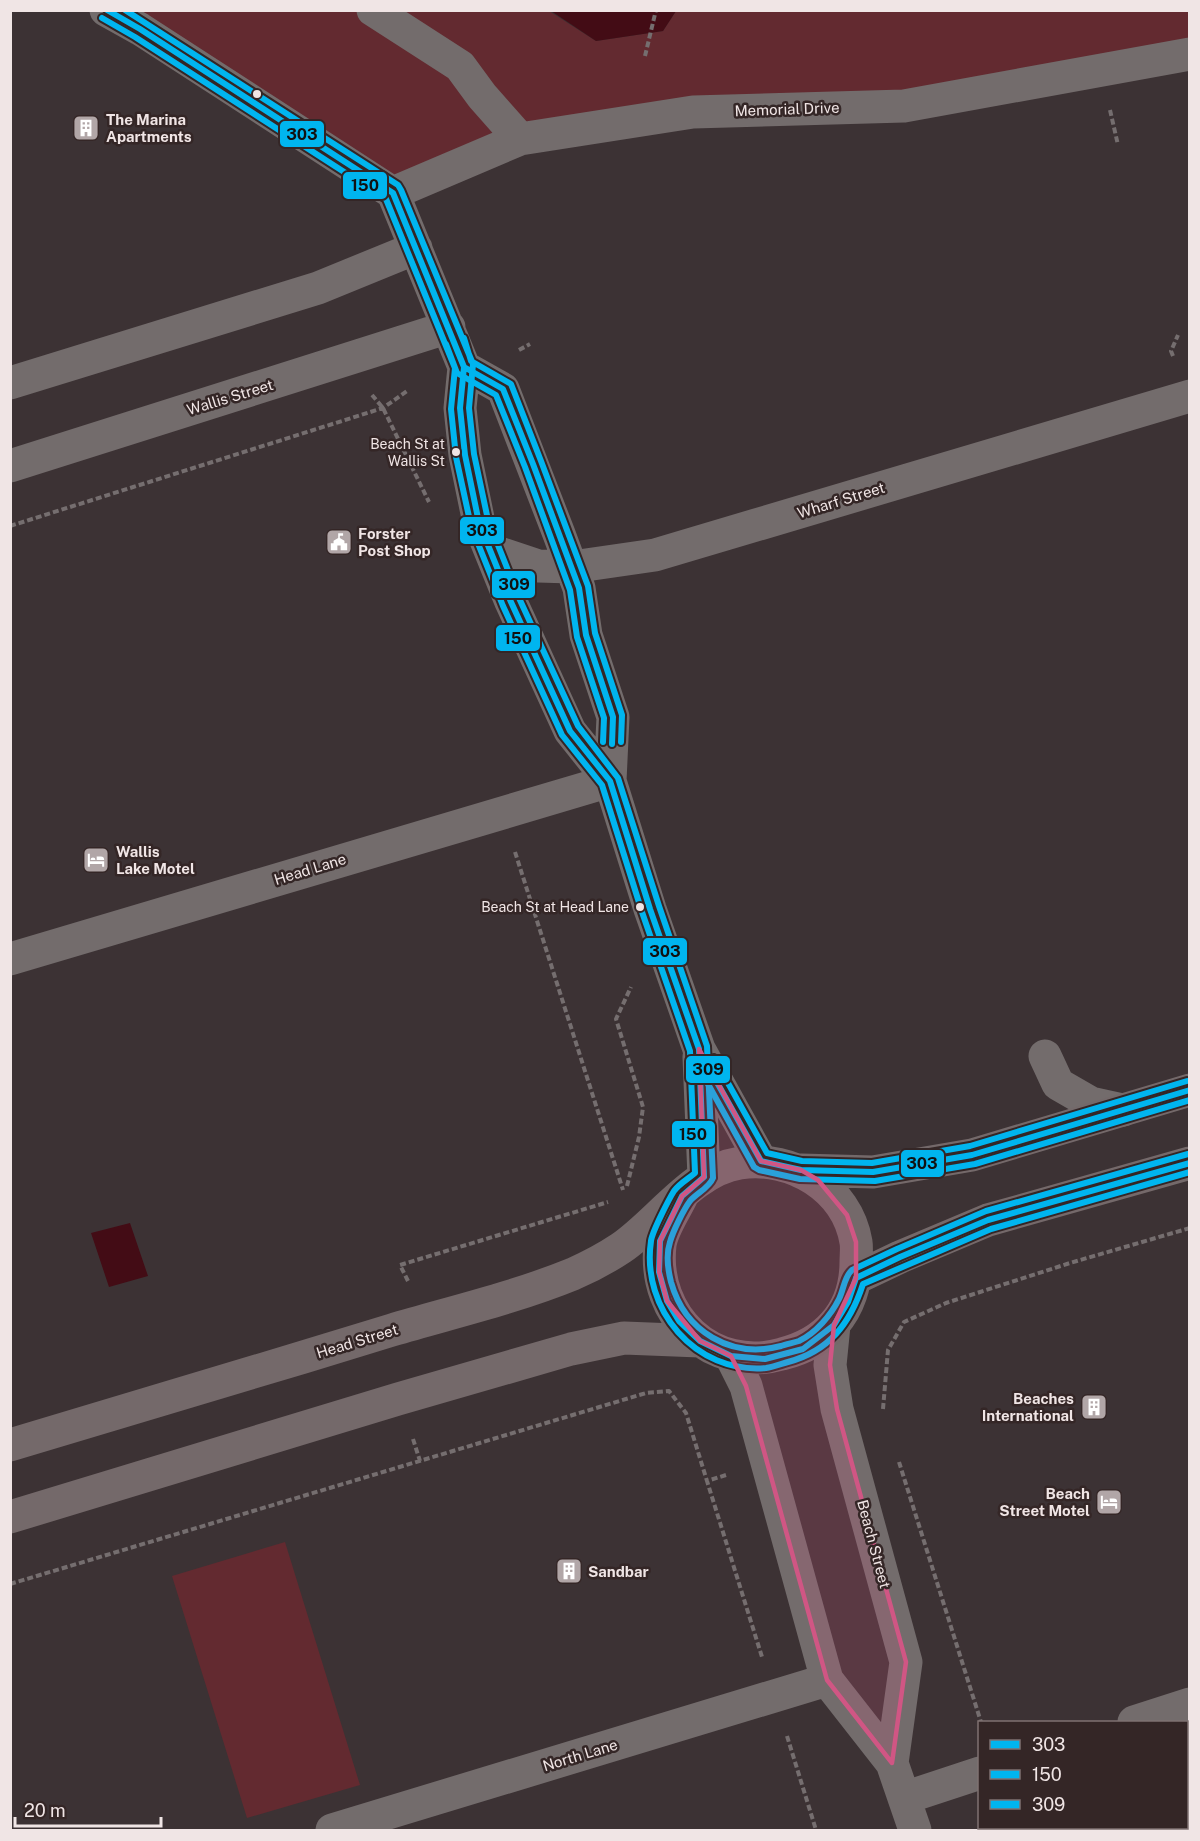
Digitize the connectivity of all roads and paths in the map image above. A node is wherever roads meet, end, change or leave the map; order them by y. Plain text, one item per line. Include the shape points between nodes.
1 (106, 10) edge
2 (373, 10) edge
3 (656, 10) edge
4 (145, 20) edge
5 (1190, 54) edge
6 (645, 56) dead end
7 (520, 140) junction
8 (393, 193) junction
9 (416, 248) junction
10 (449, 327) junction
11 (1178, 335) dead end
12 (1171, 351) dead end
13 (464, 367) junction
14 (10, 382) edge
15 (407, 391) dead end
16 (1190, 396) edge
17 (10, 466) edge
18 (10, 526) edge
19 (490, 550) junction
20 (572, 567) junction
21 (610, 781) junction
22 (657, 929) junction
23 (10, 959) edge
24 (699, 1049) junction
25 (1045, 1056) dead end
26 (1190, 1090) edge
27 (1123, 1110) junction
28 (761, 1161) junction
29 (1190, 1163) edge
30 (801, 1170) junction
31 (693, 1186) junction
32 (625, 1197) dead end
33 (614, 1200) dead end
34 (1190, 1228) edge
35 (856, 1278) junction
36 (411, 1288) dead end
37 (834, 1325) junction
38 (700, 1341) junction
39 (731, 1356) junction
40 (883, 1411) dead end
41 (410, 1430) dead end
42 (10, 1445) edge
43 (897, 1455) dead end
44 (420, 1461) junction
45 (707, 1481) dead end
46 (10, 1517) edge
47 (10, 1584) edge
48 (827, 1680) junction
49 (1190, 1704) edge
50 (981, 1721) edge
51 (1137, 1721) edge
52 (892, 1763) junction
53 (978, 1774) edge
54 (904, 1798) junction
55 (332, 1830) edge
56 (915, 1830) edge

1 - 4 street
2 - 7 street via 460,66
3 - 6 path
4 - 8 street
5 - 7 street, Memorial Drive via 904,106 693,112
7 - 8 street, Memorial Drive
8 - 9 street
9 - 10 street
9 - 14 street via 318,288
10 - 13 street
10 - 17 street, Wallis Street
11 - 12 path
13 - 19 street via 460,408 465,455 479,523
13 - 20 street via 503,389
15 - 18 path via 383,408
16 - 20 street, Wharf Street via 655,555
19 - 20 street, Wharf Street via 538,566
19 - 21 street via 570,731
20 - 21 street via 586,635 613,717
21 - 22 street
21 - 23 street, Head Lane
22 - 24 street
22 - 32 path via 616,1019 643,1107
24 - 28 street
24 - 31 street
25 - 27 street via 1058,1084 1091,1103
26 - 27 main road
27 - 30 main road via 972,1155 873,1172
28 - 30 main road
28 - 31 main road via 736,1163
29 - 35 main road via 988,1221
30 - 35 main road via 818,1180 847,1215 856,1242
31 - 38 main road via 660,1241 659,1272 667,1301 679,1321
31 - 42 main road, Head Street via 621,1248 576,1273 507,1298
33 - 36 path via 400,1265
34 - 40 path via 946,1303 904,1322 888,1350
35 - 37 main road
37 - 39 main road via 803,1349 765,1359
37 - 52 street, Beach Street via 830,1365 837,1409 906,1662
38 - 39 main road
38 - 46 main road via 624,1338 571,1350
39 - 48 street, Beach Street via 746,1386
41 - 44 path
43 - 50 path
44 - 45 path via 646,1393 669,1391 686,1413
44 - 47 path
48 - 52 street, Beach Street
48 - 55 street, North Lane
49 - 51 street
52 - 54 street, Beach Street
53 - 54 street
54 - 56 street, Beach Street

